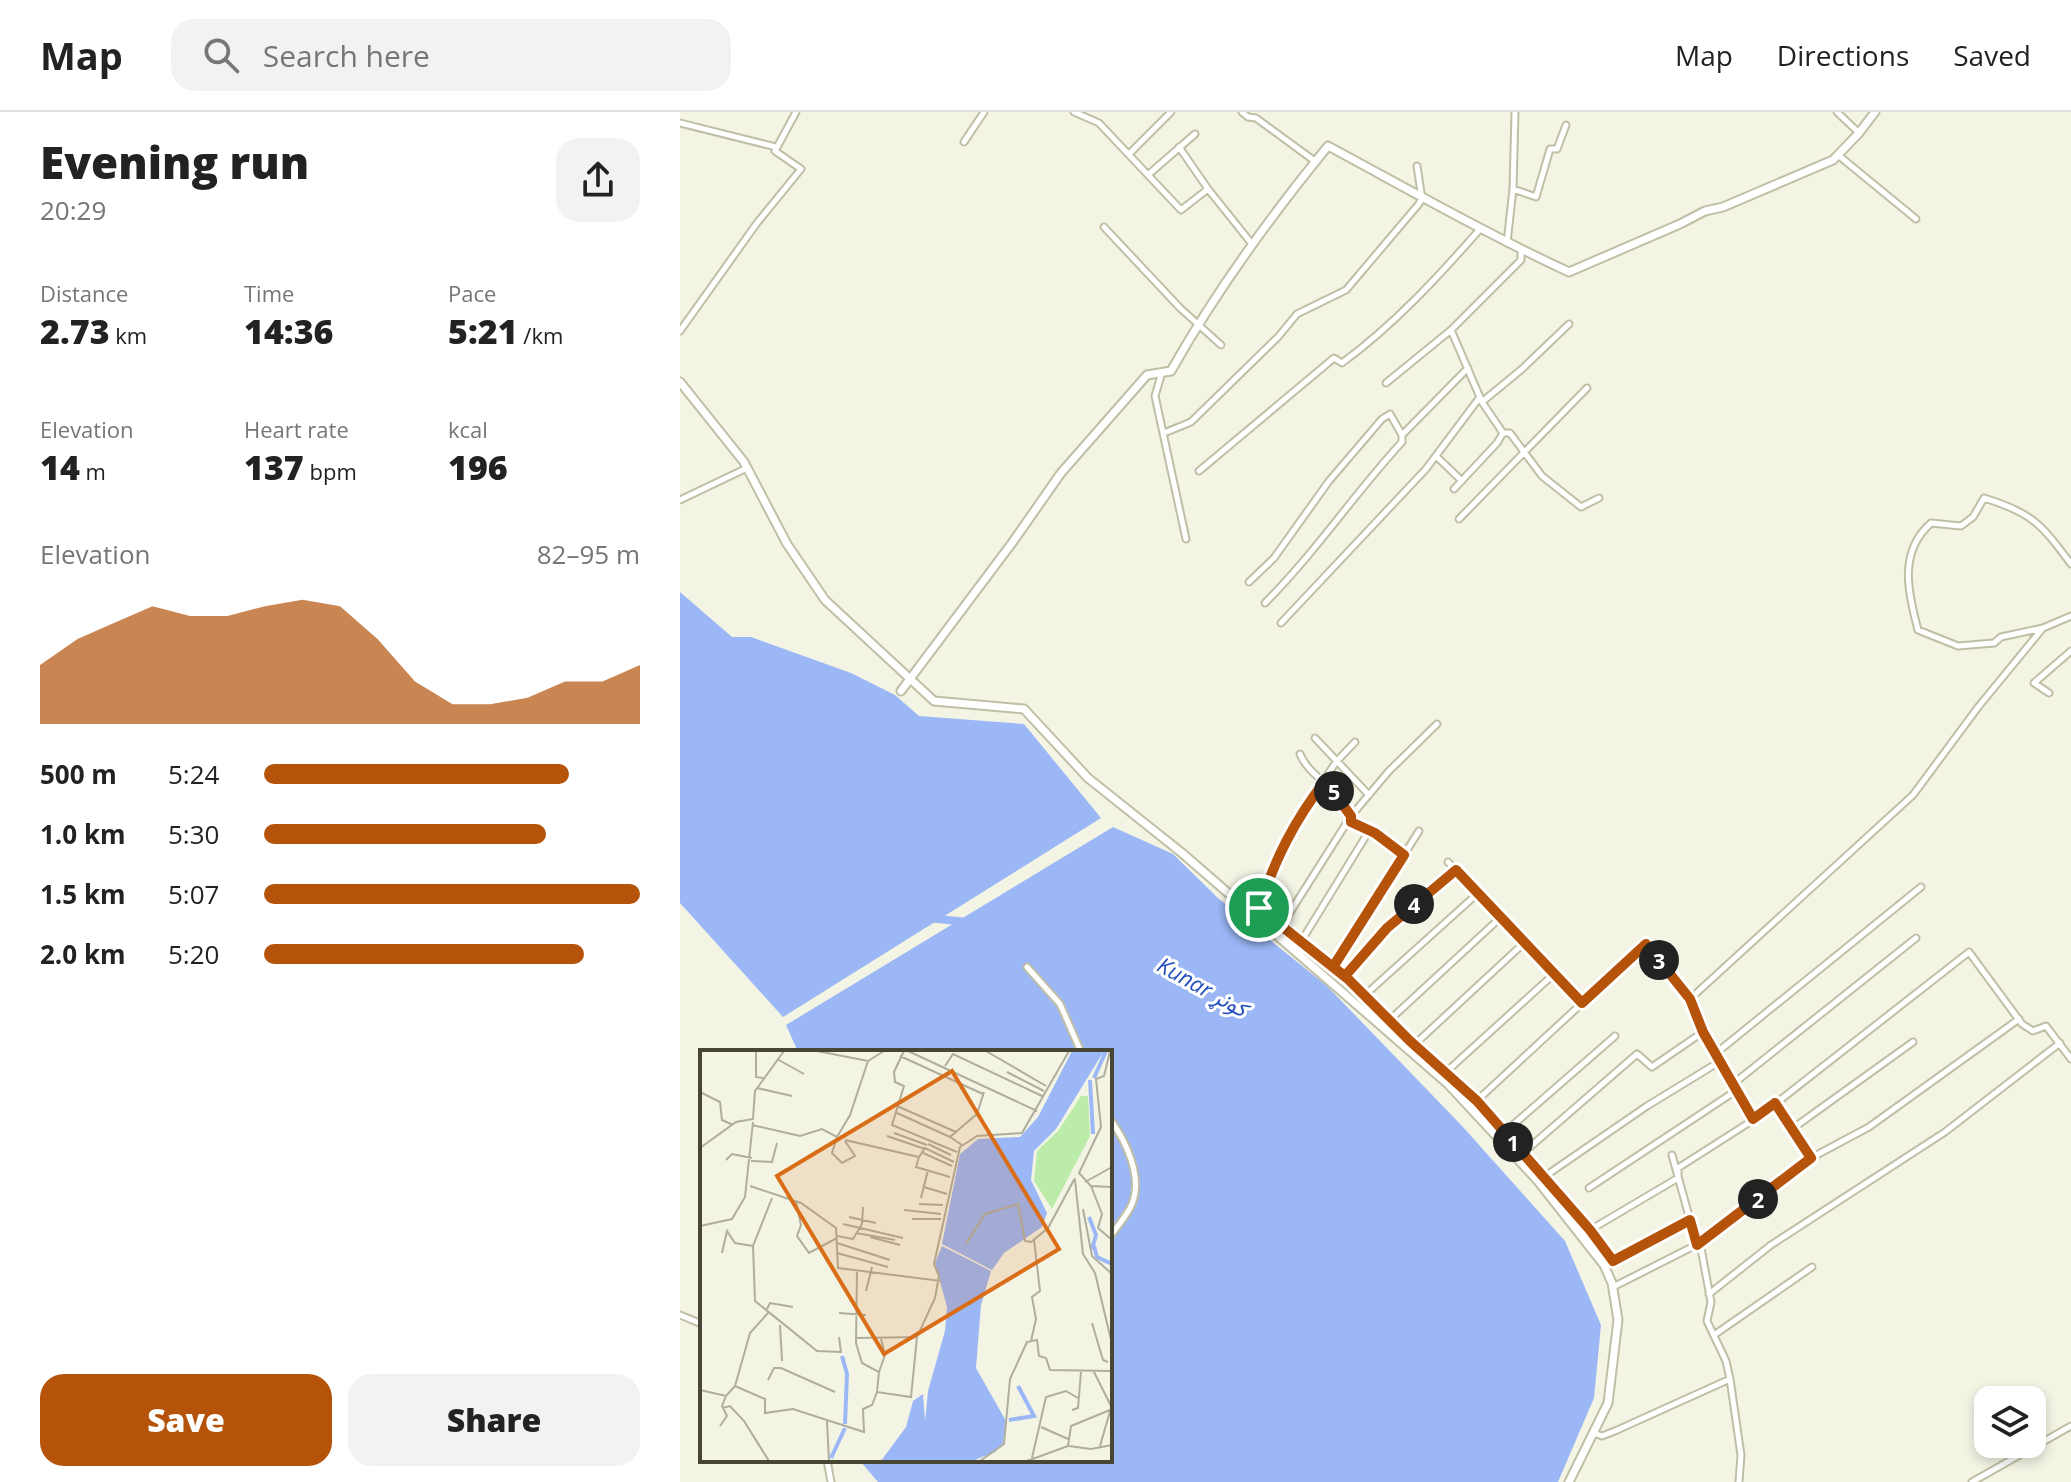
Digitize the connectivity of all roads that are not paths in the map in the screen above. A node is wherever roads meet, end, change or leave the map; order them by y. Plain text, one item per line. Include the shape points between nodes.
1 (796, 112) edge
2 (984, 112) edge
3 (1074, 112) edge
4 (1171, 112) edge
5 (1242, 112) edge
6 (1515, 112) edge
7 (1837, 112) edge
8 (1875, 112) edge
9 (680, 123) edge
10 (1566, 125) dead end
11 (1859, 133) junction
12 (1195, 134) dead end
13 (964, 142) dead end
14 (776, 147) junction
15 (1179, 147) junction
16 (1129, 154) junction
17 (1838, 155) junction
18 (1316, 162) junction
19 (1417, 166) dead end
20 (1149, 174) junction
21 (1208, 189) junction
22 (1513, 189) junction
23 (1422, 199) junction
24 (1916, 219) dead end
25 (1104, 227) dead end
26 (1482, 227) junction
27 (1507, 243) junction
28 (1252, 244) junction
29 (1521, 250) junction
30 (1197, 324) junction
31 (1569, 324) dead end
32 (1451, 330) junction
33 (680, 331) edge
34 (1221, 345) dead end
35 (1468, 368) junction
36 (1162, 372) junction
37 (680, 382) edge
38 (1386, 383) dead end
39 (1587, 388) dead end
40 (1481, 399) junction
41 (1164, 433) junction
42 (1503, 433) junction
43 (1402, 435) junction
44 (1525, 451) junction
45 (1436, 456) junction
46 (748, 468) junction
47 (1199, 471) dead end
48 (1462, 481) junction
49 (1454, 489) dead end
50 (1599, 498) dead end
51 (680, 500) edge
52 (1459, 519) dead end
53 (1186, 539) dead end
54 (2071, 564) edge
55 (1249, 582) dead end
56 (1265, 603) dead end
57 (2071, 616) edge
58 (1281, 623) dead end
59 (2043, 628) junction
60 (2071, 651) edge
61 (910, 679) junction
62 (901, 691) dead end
63 (2049, 693) dead end
64 (1437, 724) dead end
65 (1315, 738) dead end
66 (1355, 742) dead end
67 (1300, 754) dead end
68 (1336, 762) junction
69 (1325, 781) junction
70 (1369, 795) junction
71 (1351, 816) junction
72 (1369, 831) junction
73 (1419, 831) dead end
74 (1404, 855) junction
75 (1448, 862) dead end
76 (1456, 870) junction
77 (1921, 887) dead end
78 (1477, 894) junction
79 (1259, 908) junction
80 (1248, 910) junction
81 (1500, 918) junction
82 (1282, 925) junction
83 (1916, 938) dead end
84 (1302, 940) junction
85 (1524, 943) junction
86 (1027, 967) dead end
87 (1333, 967) junction
88 (1554, 974) junction
89 (1345, 976) junction
90 (1365, 995) junction
91 (1690, 999) junction
92 (1582, 1003) junction
93 (1390, 1019) junction
94 (2019, 1019) junction
95 (1382, 1027) junction
96 (1703, 1032) junction
97 (1615, 1036) dead end
98 (1913, 1042) dead end
99 (2060, 1043) junction
100 (1414, 1045) junction
101 (1080, 1050) edge
102 (1715, 1054) junction
103 (2071, 1059) edge
104 (1719, 1062) junction
105 (1445, 1073) junction
106 (1735, 1087) junction
107 (1477, 1101) junction
108 (1775, 1103) junction
109 (1470, 1107) junction
110 (1753, 1119) junction
111 (1112, 1122) edge
112 (1792, 1129) junction
113 (1505, 1132) junction
114 (1523, 1153) junction
115 (1672, 1155) dead end
116 (1811, 1158) junction
117 (1678, 1178) junction
118 (1541, 1179) junction
119 (1589, 1188) dead end
120 (1690, 1220) junction
121 (1590, 1230) junction
122 (1112, 1234) edge
123 (1699, 1244) junction
124 (1608, 1263) junction
125 (1812, 1267) dead end
126 (1613, 1287) junction
127 (1709, 1294) junction
128 (680, 1315) edge
129 (700, 1323) edge
130 (1714, 1335) junction
131 (1730, 1379) junction
132 (2071, 1426) edge
133 (1594, 1433) junction
134 (827, 1462) edge
135 (831, 1482) edge
136 (1569, 1482) edge
137 (1739, 1482) edge
138 (1972, 1482) edge

1 - 14 street
2 - 13 street
3 - 16 street via 1099,123
4 - 16 street
5 - 18 street
6 - 22 street
7 - 11 street
8 - 11 street
9 - 14 street
10 - 22 street via 1557,149 1550,149 1536,197
11 - 17 street
12 - 15 street
14 - 33 street via 801,169
15 - 20 street
15 - 21 street
16 - 20 street
17 - 24 street
17 - 29 street via 1569,272
18 - 23 street via 1328,146
18 - 28 street
19 - 23 street
20 - 21 street via 1181,210
21 - 28 street
22 - 27 street
23 - 26 street
23 - 41 street via 1346,290 1297,314 1191,422
25 - 30 street
26 - 27 street
26 - 47 street via 1421,297 1367,344 1342,363 1334,358
27 - 29 street
28 - 30 street
29 - 32 street via 1521,260
30 - 34 street
30 - 36 street via 1171,371
31 - 40 street
32 - 35 street
32 - 38 street
35 - 40 street
35 - 43 street
36 - 41 street via 1155,396
36 - 61 street via 1147,375 1061,473
37 - 46 street
39 - 44 street
40 - 42 street
40 - 45 street
41 - 53 street
42 - 44 street via 1510,433
42 - 48 street
43 - 55 street via 1390,414 1382,419 1274,558
43 - 56 street via 1402,442
44 - 50 street via 1542,476 1581,507
44 - 52 street
45 - 48 street
45 - 58 street
46 - 51 street
46 - 61 street via 787,544 825,600
48 - 49 street
54 - 59 street via 2044,527 2012,506 1984,498 1961,526 1931,523 1912,546 1909,597 1918,630 1958,646 1994,643
57 - 59 street
59 - 91 street via 1913,795
60 - 63 street via 2034,683
61 - 62 street
61 - 80 street via 934,701 1024,709 1088,778
64 - 70 street
65 - 68 street
66 - 68 street
67 - 69 street
68 - 69 street
68 - 70 street
69 - 71 street
69 - 79 street via 1275,861
70 - 71 street
71 - 72 street via 1351,822
71 - 82 street
72 - 74 street
72 - 84 street
73 - 74 street
74 - 87 street
75 - 76 street
76 - 78 street
76 - 89 street via 1387,928
77 - 102 street
78 - 81 street
78 - 90 street
79 - 80 street
79 - 82 street
80 - 95 street
81 - 85 street
81 - 93 street
82 - 84 street
83 - 106 street
84 - 87 street
85 - 88 street
85 - 100 street
86 - 101 street via 1060,1004
87 - 89 street
88 - 92 street
88 - 105 street
89 - 90 street
90 - 93 street
91 - 92 street via 1646,944
91 - 96 street
92 - 107 street
93 - 95 street
93 - 100 street
94 - 99 street via 2031,1031 2046,1026
94 - 108 street via 1968,953
94 - 116 street via 1869,1127
95 - 109 street
96 - 102 street
96 - 114 street via 1652,1067 1637,1054
97 - 113 street
98 - 112 street
99 - 103 street
99 - 127 street via 1945,1132 1771,1245
100 - 105 street
102 - 104 street
104 - 106 street
104 - 118 street
105 - 107 street
106 - 110 street
106 - 119 street
107 - 109 street
107 - 113 street
108 - 110 street
108 - 112 street
109 - 118 street
110 - 117 street via 1678,1168
111 - 122 street via 1128,1149 1136,1181 1133,1202
112 - 116 street
113 - 114 street
114 - 118 street
115 - 117 street
116 - 123 street
117 - 120 street
117 - 121 street
118 - 121 street
118 - 124 street
120 - 123 street
120 - 124 street
121 - 124 street
123 - 126 street
123 - 127 street
124 - 126 street
125 - 130 street
126 - 133 street via 1618,1320 1608,1403
127 - 130 street via 1707,1321
128 - 129 street
130 - 131 street
131 - 133 street via 1615,1431
131 - 137 street via 1741,1455
132 - 138 street
133 - 136 street
134 - 135 street

